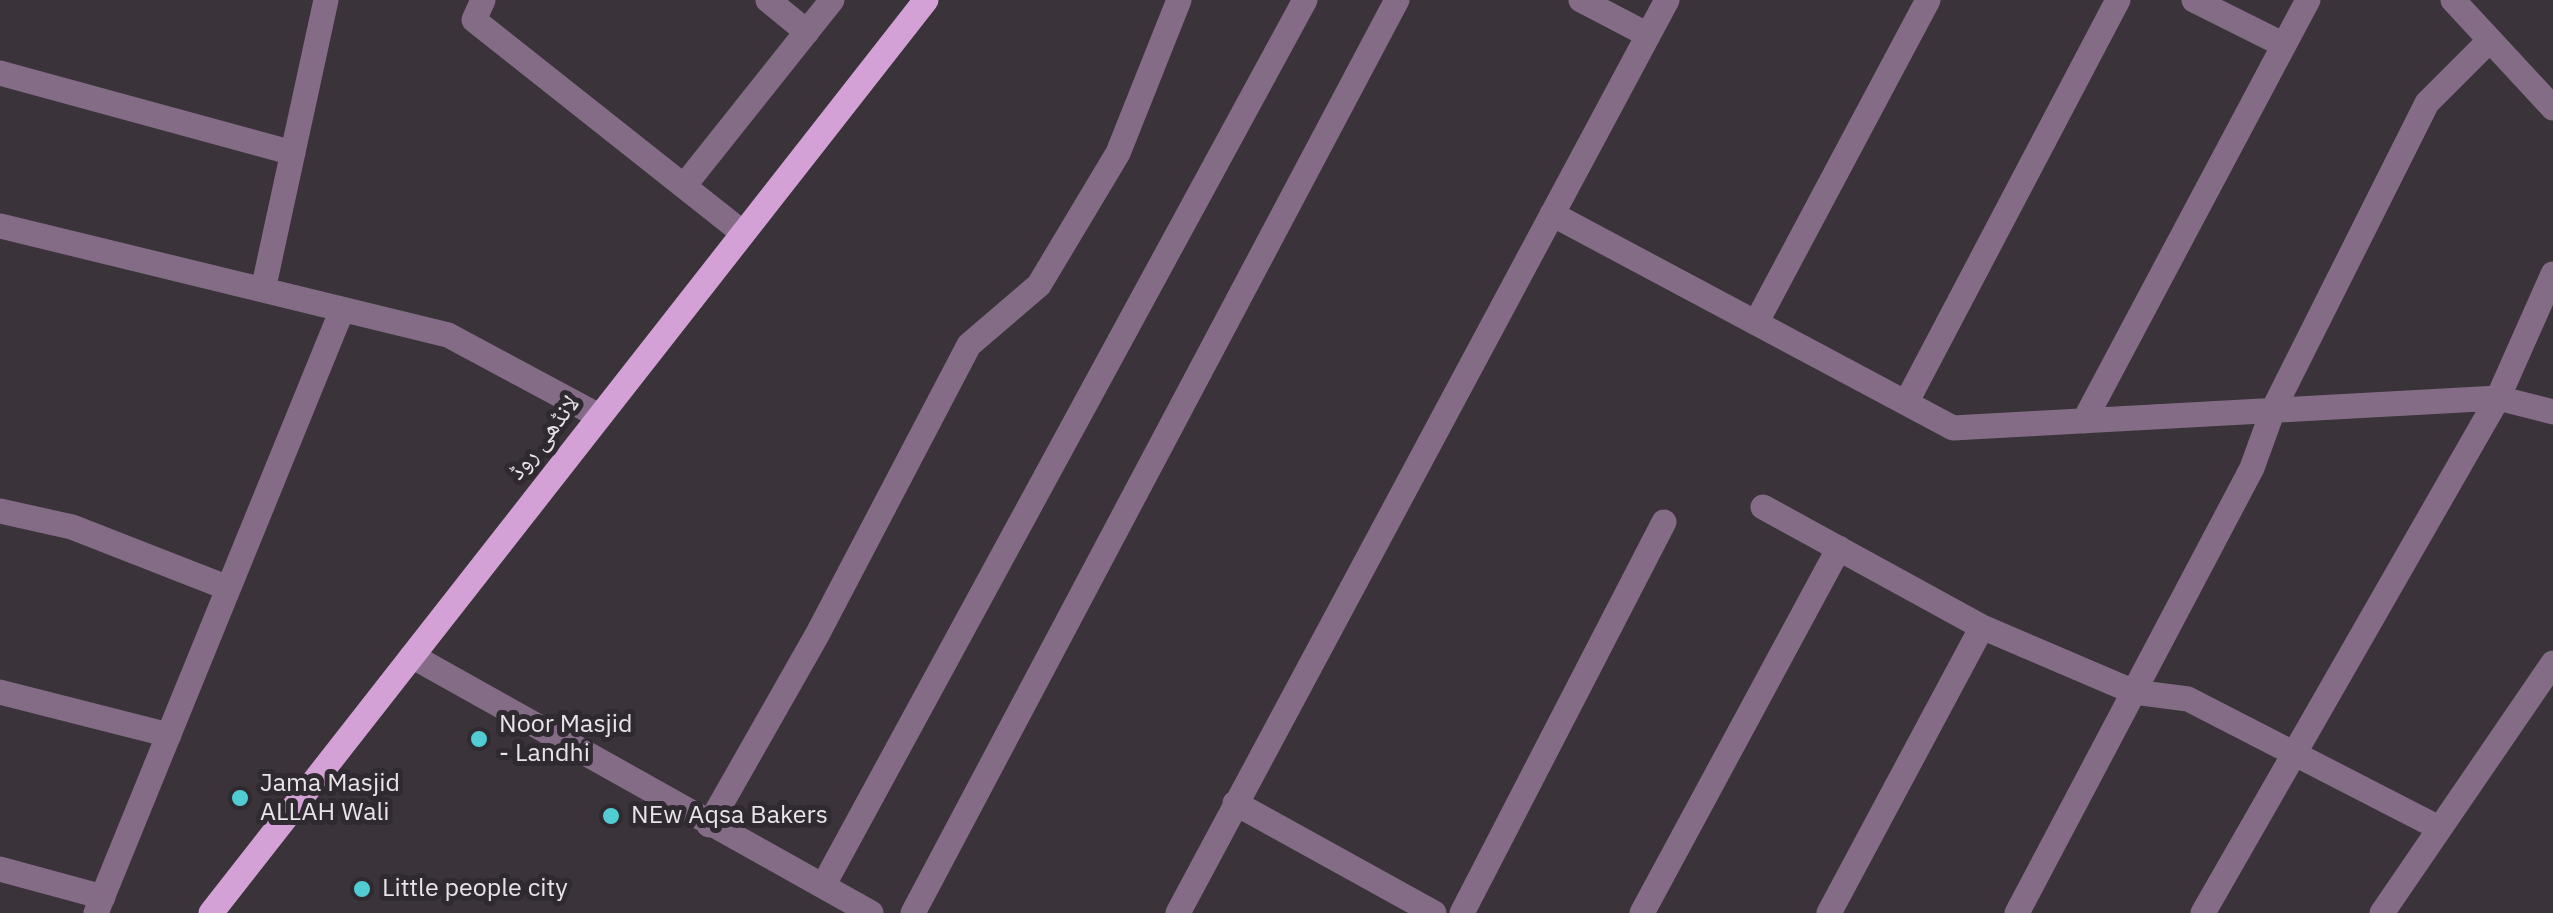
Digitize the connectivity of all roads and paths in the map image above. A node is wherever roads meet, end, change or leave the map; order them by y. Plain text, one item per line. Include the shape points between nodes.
1 (326, 0) edge
2 (483, 0) edge
3 (768, 0) edge
4 (832, 0) edge
5 (926, 0) edge
6 (1179, 0) edge
7 (1305, 0) edge
8 (1397, 0) edge
9 (1581, 0) edge
10 (1667, 0) edge
11 (1928, 0) edge
12 (2118, 0) edge
13 (2194, 0) edge
14 (2308, 0) edge
15 (2453, 0) edge
16 (807, 32) junction
17 (1648, 35) junction
18 (2490, 40) junction
19 (2284, 46) junction
20 (0, 73) edge
21 (2553, 108) edge
22 (293, 154) junction
23 (684, 186) junction
24 (1552, 214) junction
25 (0, 226) edge
26 (743, 233) junction
27 (2553, 274) edge
28 (262, 290) junction
29 (342, 310) junction
30 (1756, 323) junction
31 (2498, 398) junction
32 (1906, 403) junction
33 (2273, 410) junction
34 (2553, 412) edge
35 (599, 416) junction
36 (2084, 421) junction
37 (1763, 507) dead end
38 (0, 511) edge
39 (1664, 522) dead end
40 (1839, 548) junction
41 (228, 588) junction
42 (1982, 627) junction
43 (412, 656) junction
44 (2553, 663) edge
45 (0, 692) edge
46 (2134, 692) junction
47 (169, 735) junction
48 (2291, 754) junction
49 (1235, 803) junction
50 (709, 825) junction
51 (2439, 828) junction
52 (0, 869) edge
53 (823, 886) junction
54 (100, 905) edge
55 (211, 913) edge
56 (871, 913) edge
57 (913, 913) edge
58 (1178, 913) edge
59 (1434, 913) edge
60 (1462, 913) edge
61 (1642, 913) edge
62 (1828, 913) edge
63 (2017, 913) edge
64 (2203, 913) edge
65 (2382, 913) edge

1 - 22 street
2 - 23 street via 474,20
3 - 16 street
4 - 16 street
5 - 26 main road, لانڈھی روڈ
6 - 50 street via 1118,153 1040,285 969,345
7 - 53 street
8 - 57 street
9 - 17 street
10 - 17 street
11 - 30 street
12 - 32 street
13 - 19 street
14 - 19 street
15 - 18 street
16 - 23 street
17 - 24 street
18 - 21 street
18 - 33 street via 2427,103
19 - 36 street
20 - 22 street
22 - 28 street
23 - 26 street
24 - 30 street
24 - 49 street
25 - 28 street
26 - 35 main road, لانڈھی روڈ
27 - 31 street
28 - 29 street
29 - 35 street via 448,336
29 - 41 street
30 - 32 street
31 - 33 street
31 - 34 street
31 - 48 street
32 - 36 street via 1953,428
33 - 36 street
33 - 46 street via 2252,468
35 - 43 main road, لانڈھی روڈ
37 - 40 street
38 - 41 street via 72,527
39 - 60 street
40 - 42 street
40 - 61 street
41 - 47 street
42 - 46 street
42 - 62 street
43 - 50 street
43 - 55 main road, لانڈھی روڈ
44 - 51 street
45 - 47 street
46 - 48 street via 2188,699
46 - 63 street
47 - 54 street
48 - 51 street
48 - 64 street
49 - 58 street
49 - 59 street
50 - 53 street
51 - 65 street
52 - 54 street
53 - 56 street

